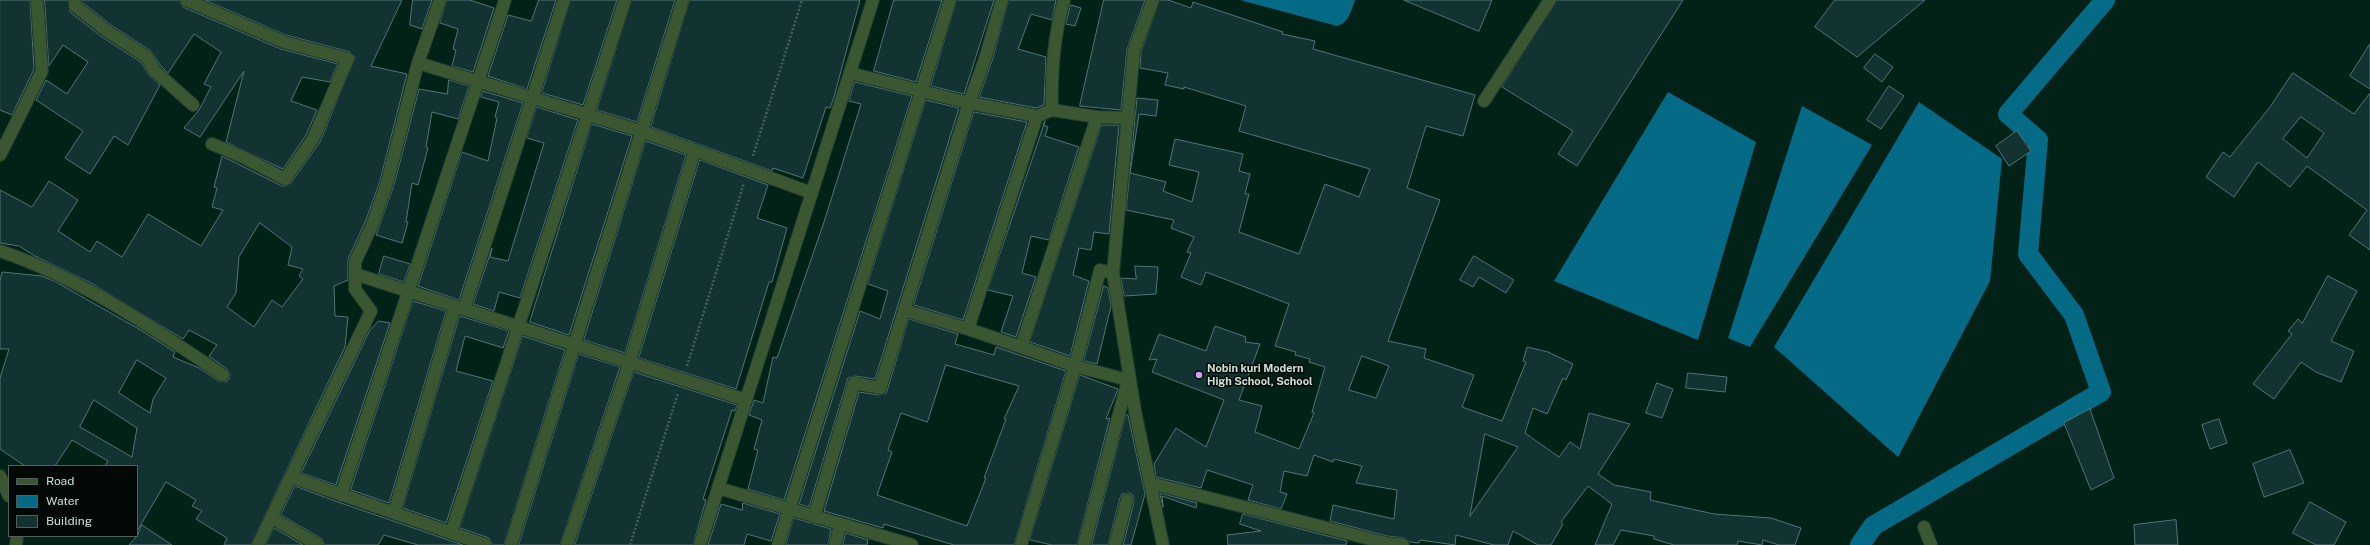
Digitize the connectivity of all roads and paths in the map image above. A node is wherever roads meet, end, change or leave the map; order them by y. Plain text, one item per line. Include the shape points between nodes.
1 (37, 0) edge
2 (75, 0) edge
3 (186, 0) edge
4 (440, 0) edge
5 (505, 0) edge
6 (564, 0) edge
7 (625, 0) edge
8 (683, 0) edge
9 (802, 0) edge
10 (873, 0) edge
11 (950, 0) edge
12 (1002, 0) edge
13 (1064, 0) edge
14 (1153, 0) edge
15 (1550, 0) edge
16 (418, 63) junction
17 (850, 73) junction
18 (478, 82) junction
19 (922, 91) junction
20 (531, 98) junction
21 (1484, 101) dead end
22 (969, 103) junction
23 (193, 105) dead end
24 (1052, 110) junction
25 (587, 115) junction
26 (1037, 116) junction
27 (1097, 117) junction
28 (1129, 118) junction
29 (641, 131) junction
30 (212, 144) dead end
31 (695, 150) junction
32 (0, 156) edge
33 (748, 170) junction
34 (812, 193) junction
35 (0, 250) edge
36 (1113, 273) junction
37 (355, 274) junction
38 (409, 291) junction
39 (459, 307) junction
40 (904, 310) junction
41 (518, 327) junction
42 (968, 328) junction
43 (574, 346) junction
44 (1021, 346) junction
45 (629, 364) junction
46 (1075, 366) junction
47 (223, 375) dead end
48 (682, 380) junction
49 (1130, 383) junction
50 (746, 400) junction
51 (0, 476) edge
52 (291, 477) junction
53 (1150, 483) junction
54 (718, 488) junction
55 (8, 494) edge
56 (341, 494) junction
57 (1127, 500) dead end
58 (788, 509) junction
59 (394, 513) junction
60 (272, 518) junction
61 (814, 518) junction
62 (840, 525) junction
63 (1924, 527) dead end
64 (451, 533) junction
65 (899, 543) edge
66 (258, 545) edge
67 (318, 545) edge
68 (486, 545) edge
69 (511, 545) edge
70 (567, 545) edge
71 (630, 545) edge
72 (700, 545) edge
73 (778, 545) edge
74 (835, 545) edge
75 (912, 545) edge
76 (1021, 545) edge
77 (1084, 545) edge
78 (1115, 545) edge
79 (1162, 545) edge
80 (1403, 545) edge
81 (1931, 545) edge

1 - 32 street via 42,71
2 - 23 street via 75,6 147,58 154,70
3 - 30 street via 284,42 348,59 313,139 285,179
4 - 16 street
5 - 18 street
6 - 20 street
7 - 25 street
8 - 29 street
9 - 33 path
10 - 17 street
11 - 19 street
12 - 22 street
13 - 24 street via 1051,81
14 - 28 street via 1134,50
15 - 21 street
16 - 18 street
16 - 37 street via 394,161 373,223 355,262
17 - 19 street
17 - 34 street
18 - 20 street
18 - 38 street
19 - 22 street
19 - 58 street
20 - 25 street
20 - 39 street
22 - 26 street
22 - 40 street
24 - 26 street
24 - 27 street
25 - 29 street
25 - 41 street
26 - 42 street
27 - 28 street
27 - 44 street
28 - 36 street
29 - 31 street
29 - 43 street
31 - 33 street
31 - 45 street
33 - 34 street
33 - 48 path
34 - 50 street
35 - 47 street via 86,289 179,345
36 - 46 street via 1100,270
36 - 49 street
37 - 38 street
37 - 52 street via 355,289 371,311
38 - 39 street
38 - 56 street
39 - 41 street
39 - 59 street
40 - 42 street
40 - 61 street via 880,388 854,383
41 - 43 street
41 - 64 street
42 - 44 street
43 - 45 street
43 - 69 street
44 - 46 street
45 - 48 street
45 - 70 street
46 - 49 street
46 - 76 street
48 - 50 street
48 - 71 path
49 - 53 street
49 - 77 street
50 - 54 street
51 - 55 street
52 - 56 street
52 - 60 street
53 - 79 street
53 - 80 street via 1386,543
54 - 58 street
54 - 72 street
56 - 59 street
57 - 78 street
58 - 61 street
58 - 73 street
59 - 64 street
60 - 66 street
60 - 67 street
61 - 62 street
62 - 65 street
62 - 74 street
63 - 81 street
64 - 68 street
65 - 75 street

